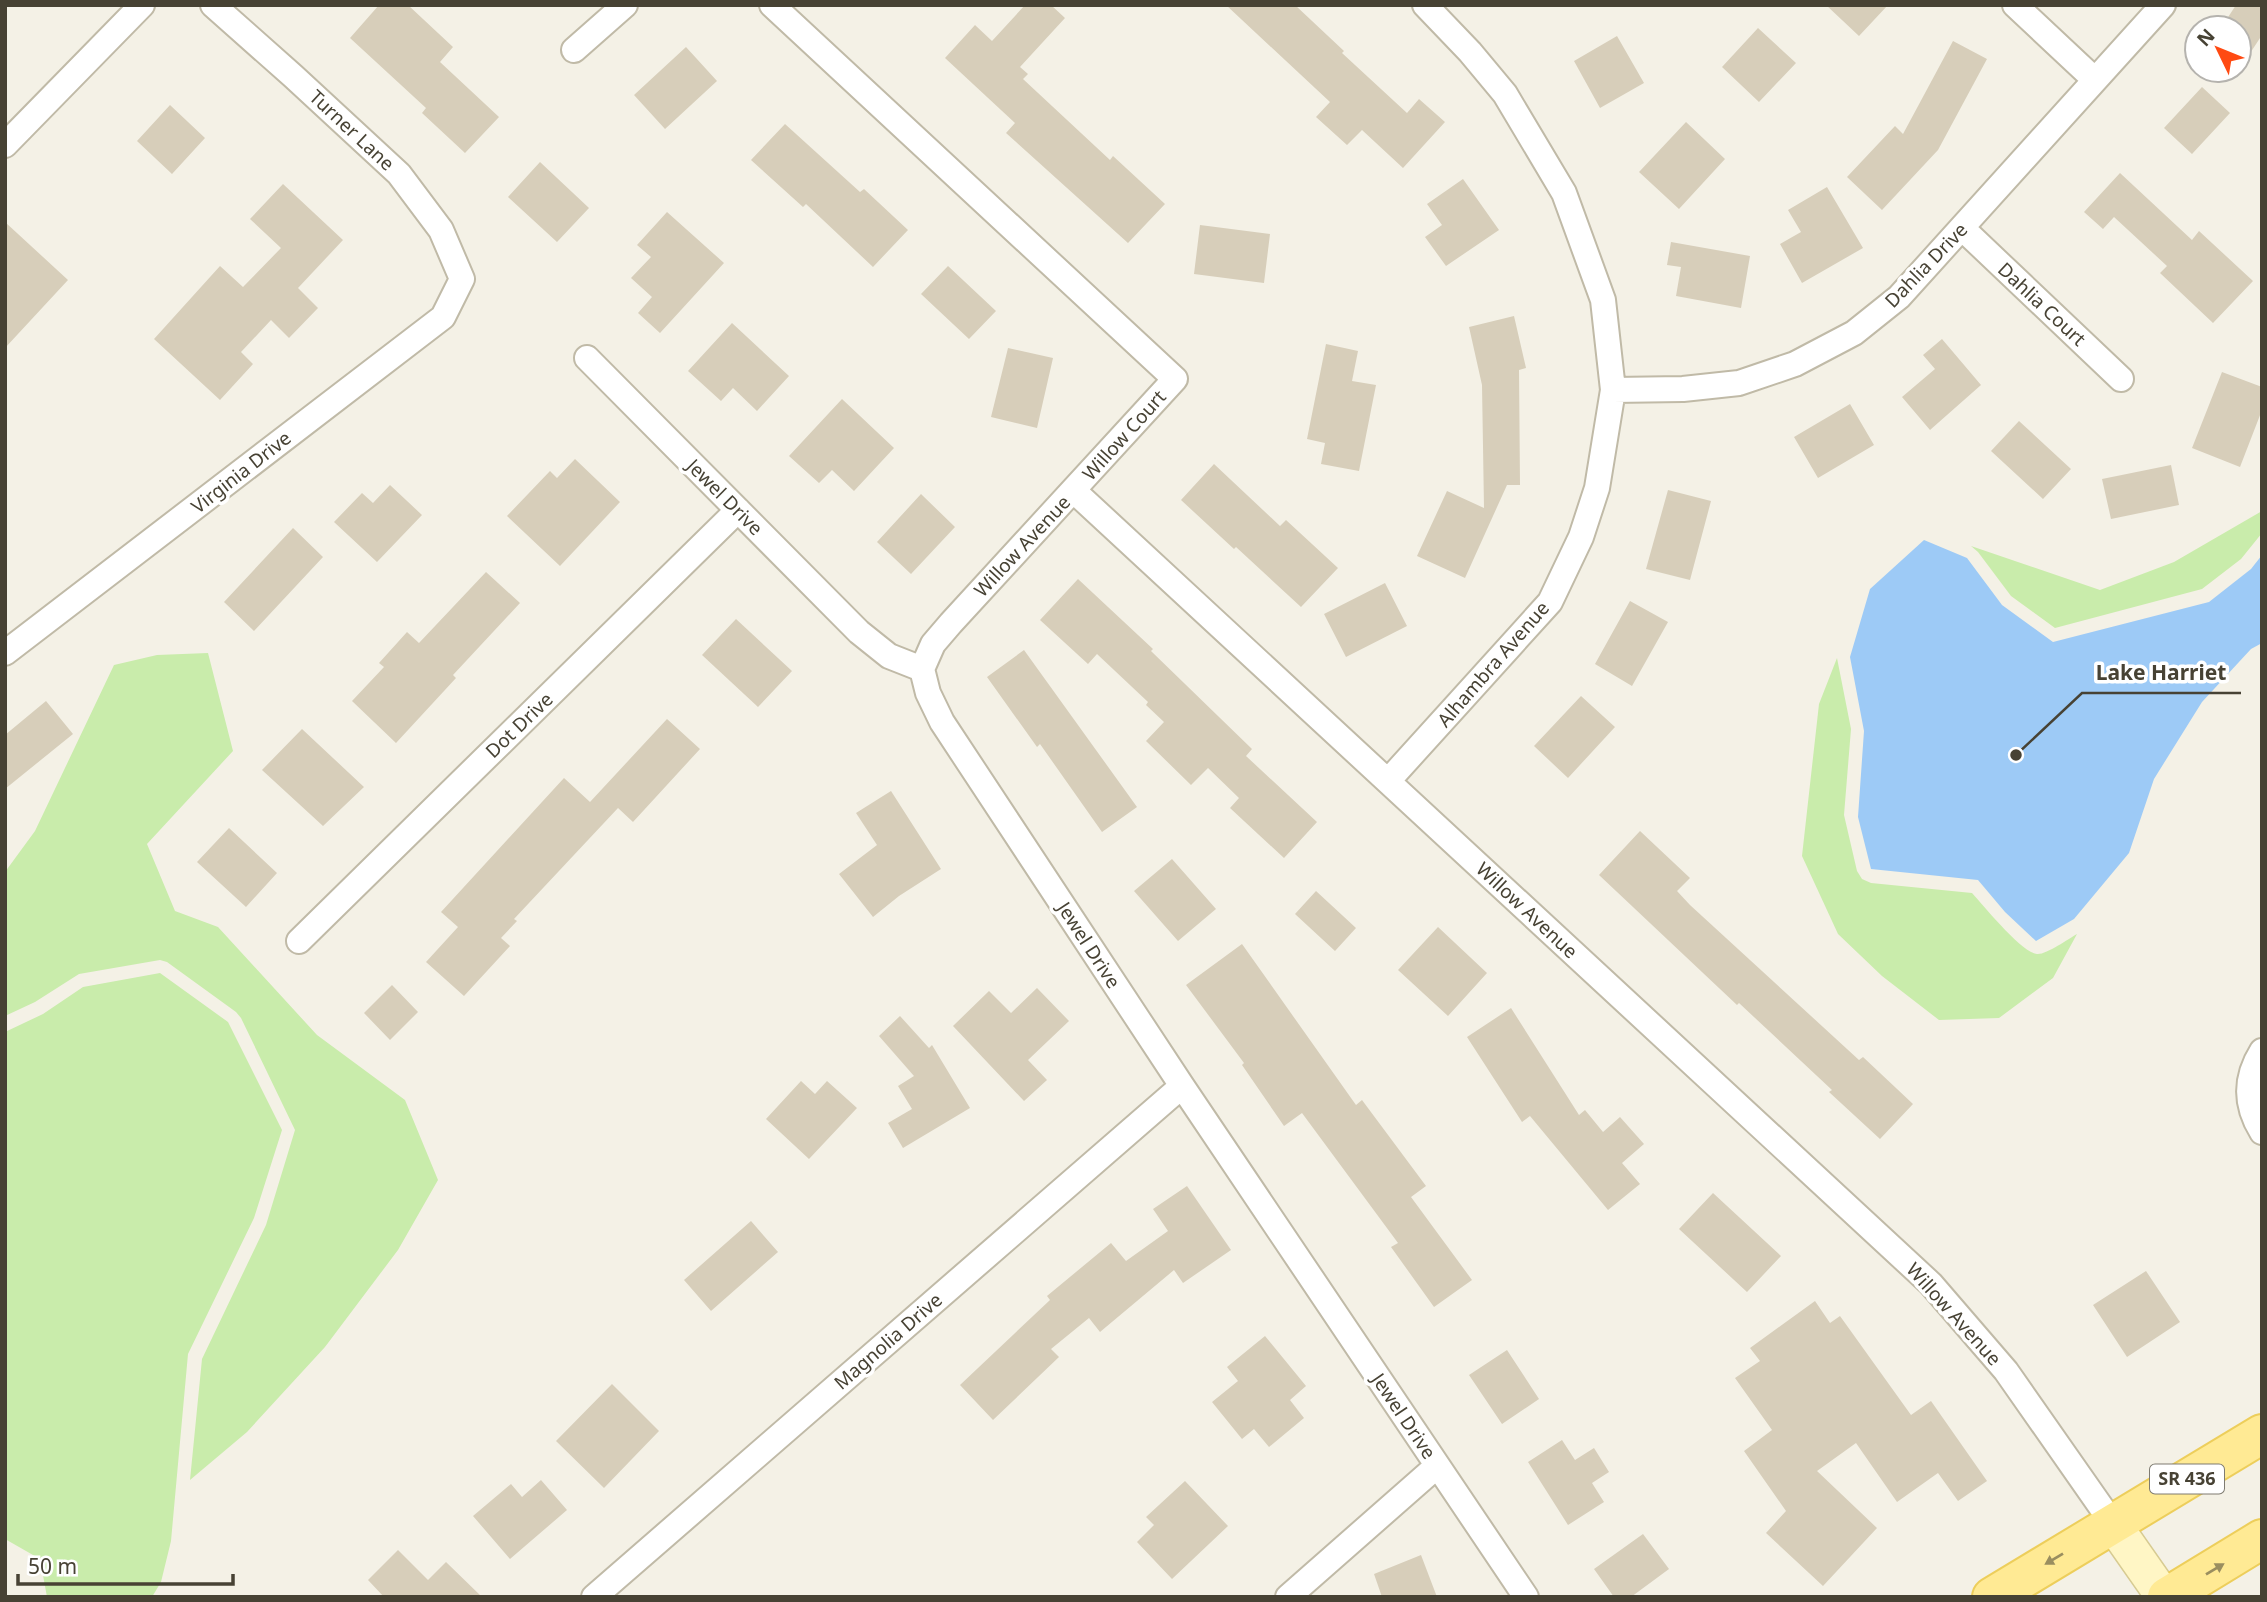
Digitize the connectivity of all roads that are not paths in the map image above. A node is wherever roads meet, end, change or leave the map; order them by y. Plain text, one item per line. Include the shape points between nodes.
1 (142, 5) edge
2 (213, 5) edge
3 (625, 5) edge
4 (772, 5) edge
5 (1425, 5) edge
6 (2015, 5) edge
7 (2163, 5) edge
8 (575, 50) dead end
9 (2095, 80) junction
10 (5, 145) edge
11 (1963, 229) junction
12 (462, 279) joint
13 (587, 358) dead end
14 (2121, 379) dead end
15 (1613, 390) junction
16 (1074, 491) junction
17 (738, 510) junction
18 (5, 653) edge
19 (922, 669) junction
20 (1388, 781) junction
21 (299, 941) dead end
22 (2262, 1051) edge
23 (1182, 1086) junction
24 (2262, 1132) edge
25 (2262, 1434) edge
26 (1437, 1466) junction
27 (2113, 1524) junction
28 (2262, 1539) edge
29 (594, 1597) edge
30 (1288, 1597) edge
31 (1526, 1597) edge
32 (1992, 1597) edge
33 (2165, 1597) edge

1 - 10 street
2 - 12 street, Turner Lane via 399,174 441,230
3 - 8 street
4 - 16 street, Willow Court via 1175,379
5 - 15 street, Alhambra Avenue via 1505,94 1564,193 1603,300
6 - 9 street
7 - 9 street, Dahlia Drive
9 - 11 street, Dahlia Drive
11 - 14 street, Dahlia Court
11 - 15 street, Dahlia Drive via 1899,297 1854,333 1795,364 1739,383
12 - 18 street, Virginia Drive via 443,317
13 - 17 street, Jewel Drive
15 - 20 street, Alhambra Avenue via 1597,488 1581,537 1550,602
16 - 19 street, Willow Avenue via 933,644
16 - 20 street, Willow Avenue
17 - 19 street, Jewel Drive via 859,632 889,656
17 - 21 street, Dot Drive
19 - 23 street, Jewel Drive via 942,722
20 - 27 street, Willow Avenue via 1931,1284 2006,1371
22 - 24 street via 2249,1083 2248,1101
23 - 26 street, Jewel Drive
23 - 29 street, Magnolia Drive
25 - 27 main road, SR 436
26 - 30 street
26 - 31 street, Jewel Drive
27 -> 32 main road, SR 436
27 - 33 street
33 -> 28 main road

